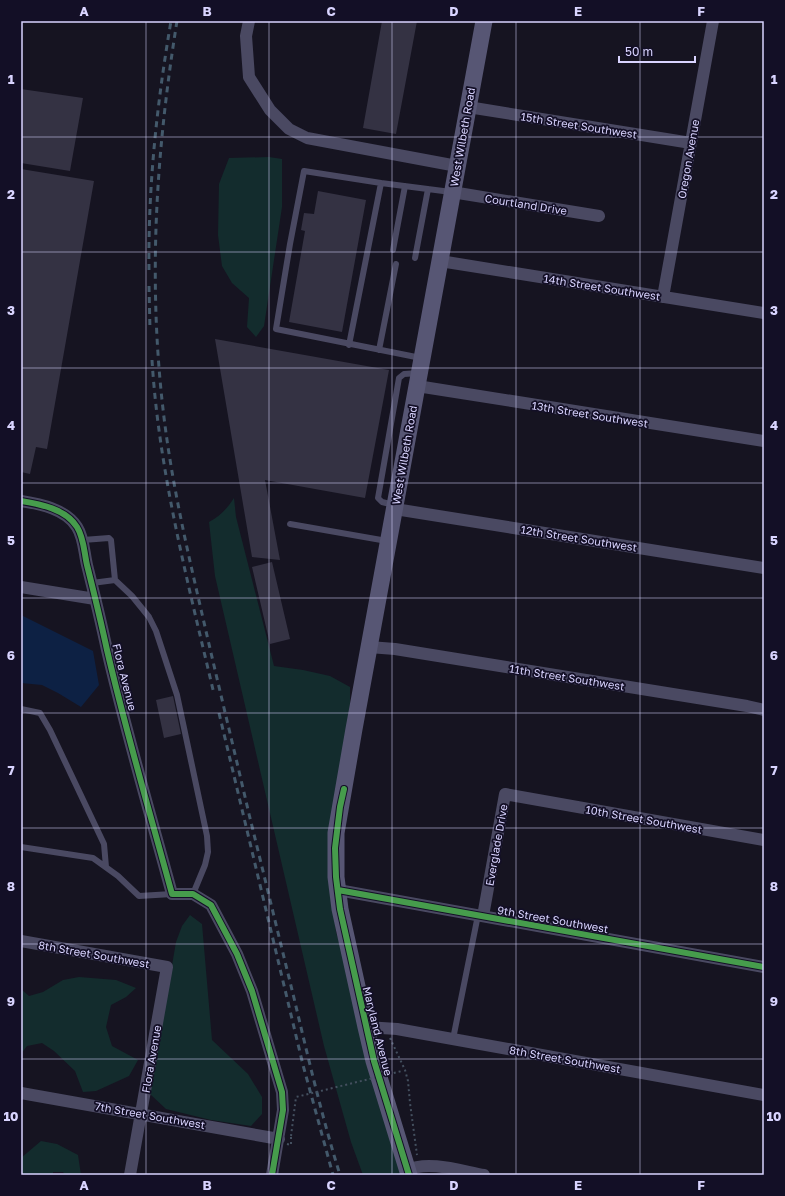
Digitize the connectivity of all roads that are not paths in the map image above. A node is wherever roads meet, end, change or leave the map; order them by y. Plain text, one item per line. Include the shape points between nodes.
1 (249, 21) edge
2 (484, 21) edge
3 (713, 21) edge
4 (468, 107) junction
5 (691, 143) junction
6 (457, 166) junction
7 (381, 183) junction
8 (405, 186) junction
9 (428, 189) junction
10 (452, 192) junction
11 (599, 216) dead end
12 (393, 250) dead end
13 (415, 258) dead end
14 (440, 261) junction
15 (396, 264) dead end
16 (663, 297) junction
17 (764, 313) edge
18 (349, 345) junction
19 (379, 350) junction
20 (419, 372) junction
21 (764, 441) edge
22 (21, 501) edge
23 (395, 507) junction
24 (290, 524) dead end
25 (83, 540) junction
26 (389, 541) junction
27 (764, 568) edge
28 (115, 580) junction
29 (92, 583) junction
30 (21, 587) edge
31 (95, 599) junction
32 (369, 647) junction
33 (21, 709) edge
34 (764, 710) edge
35 (524, 797) joint
36 (764, 840) edge
37 (21, 847) edge
38 (106, 867) junction
39 (338, 890) junction
40 (172, 894) junction
41 (193, 894) junction
42 (481, 916) junction
43 (21, 941) edge
44 (167, 967) joint
45 (764, 967) edge
46 (366, 1027) junction
47 (454, 1039) junction
48 (21, 1092) edge
49 (764, 1095) edge
50 (141, 1114) junction
51 (279, 1139) junction
52 (412, 1170) edge
53 (130, 1175) edge
54 (272, 1175) edge
55 (484, 1175) edge

1 - 6 street via 246,36 249,77 270,110 289,129 307,138
2 - 4 main road, West Wilbeth Road
3 - 5 street, Oregon Avenue
4 - 5 street, 15th Street Southwest
4 - 6 main road, West Wilbeth Road
5 - 16 street, Oregon Avenue
6 - 10 main road, West Wilbeth Road
7 - 8 lane
7 - 18 lane
7 - 18 lane via 304,171 276,329
8 - 9 lane
8 - 12 lane
9 - 10 lane
9 - 13 lane
10 - 11 street, Courtland Drive
10 - 14 main road, West Wilbeth Road
14 - 16 street, 14th Street Southwest
14 - 20 main road, West Wilbeth Road
15 - 19 lane
16 - 17 street, 14th Street Southwest
18 - 19 lane
19 - 20 lane
20 - 21 street, 13th Street Southwest
20 - 23 main road, West Wilbeth Road
22 - 25 street, Flora Avenue via 66,515 77,526
23 - 26 main road, West Wilbeth Road
23 - 27 street, 12th Street Southwest
24 - 26 lane
25 - 28 lane via 111,540
25 - 29 street, Flora Avenue
26 - 32 main road, West Wilbeth Road
28 - 29 lane
28 - 41 lane via 149,616 178,695 208,852
29 - 31 street, Flora Avenue
30 - 31 street
31 - 40 street, Flora Avenue
32 - 34 street, 11th Street Southwest via 740,704
32 - 39 main road, West Wilbeth Road via 337,826 335,870
33 - 38 lane via 40,713 50,730 104,844
35 - 36 street, 10th Street Southwest
35 - 42 street, Everglade Drive via 505,794
37 - 38 lane via 93,858
38 - 40 lane via 139,896
39 - 42 street, 9th Street Southwest
39 - 46 main road, Maryland Avenue
40 - 41 street
41 - 51 street via 211,905 237,954 252,990 282,1092 283,1110
42 - 45 street, 9th Street Southwest
42 - 47 lane
43 - 44 street, 8th Street Southwest
44 - 50 street, Flora Avenue
46 - 47 street, 8th Street Southwest
46 - 52 main road, Maryland Avenue via 374,1061
47 - 49 street, 8th Street Southwest
48 - 50 street, 7th Street Southwest
50 - 51 street, 7th Street Southwest
50 - 53 street, Flora Avenue
51 - 54 street
52 - 55 street via 431,1166

